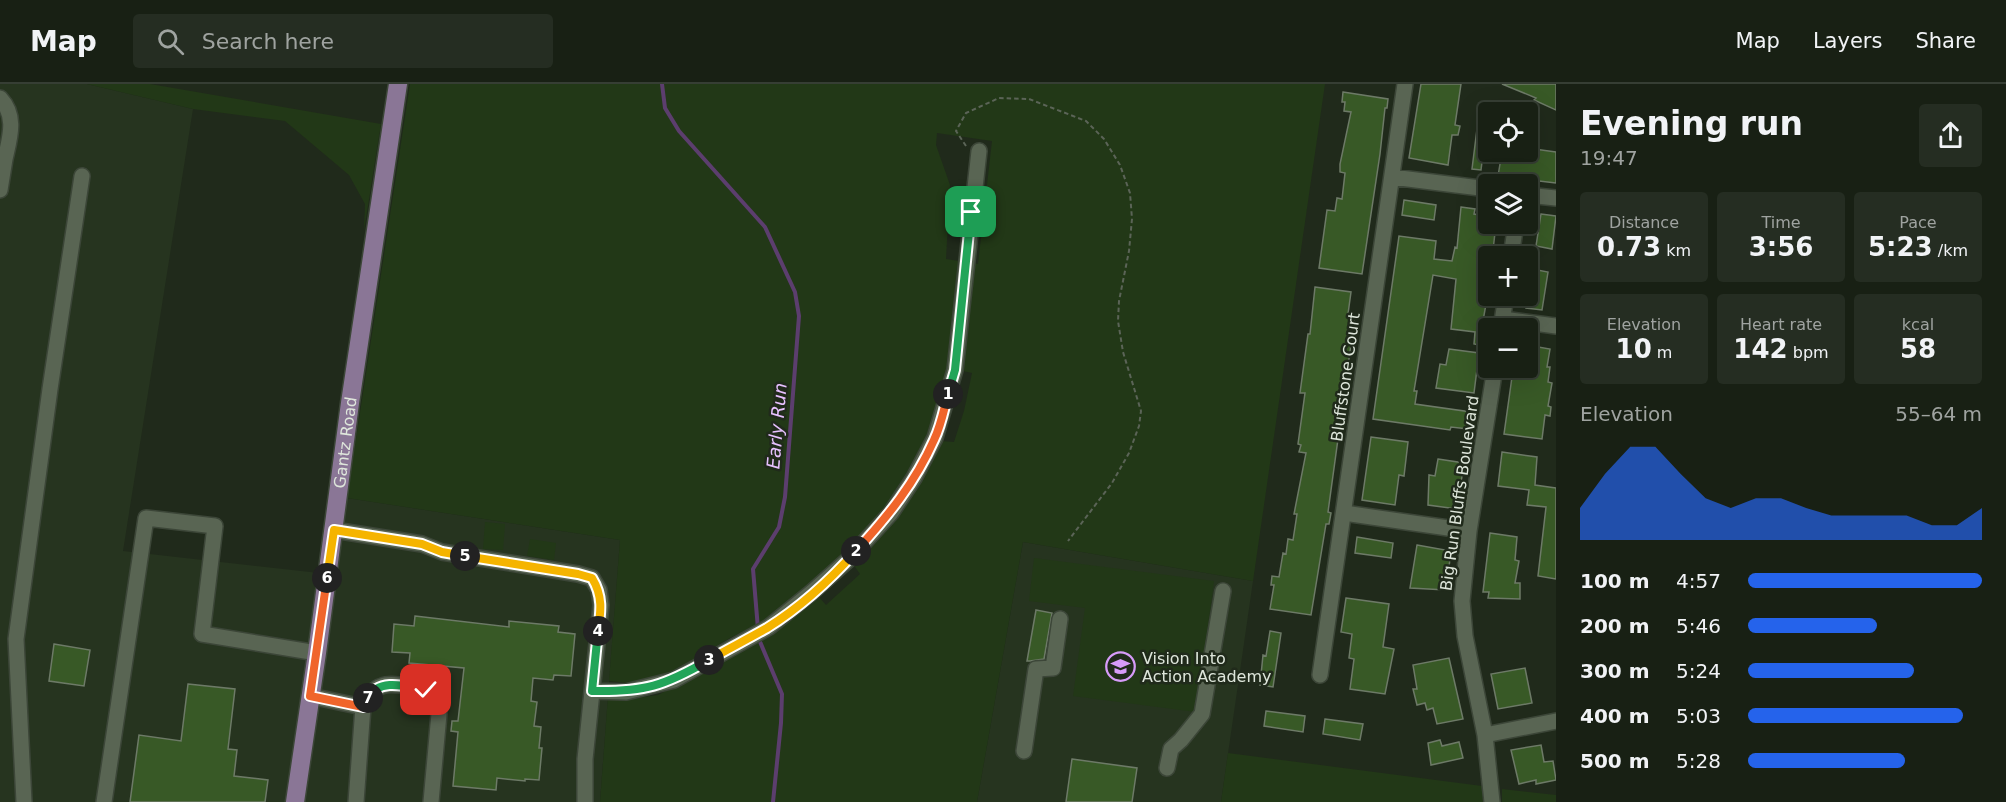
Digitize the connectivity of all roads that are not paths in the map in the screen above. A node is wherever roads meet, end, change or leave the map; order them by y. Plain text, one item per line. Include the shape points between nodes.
1 (398, 84) edge
2 (1405, 84) edge
3 (0, 98) edge
4 (978, 157) road end
5 (2, 158) edge
6 (82, 176) dead end
7 (1392, 177) junction
8 (1478, 188) edge
9 (0, 190) edge
10 (1538, 196) edge
11 (1556, 198) edge
12 (1538, 325) edge
13 (1556, 326) edge
14 (1493, 378) edge
15 (1344, 513) junction
16 (334, 530) junction
17 (1470, 531) junction
18 (1223, 591) dead end
19 (1060, 619) dead end
20 (317, 652) junction
21 (1320, 675) dead end
22 (592, 691) junction
23 (310, 696) junction
24 (363, 707) junction
25 (1556, 721) edge
26 (1485, 735) junction
27 (1024, 751) dead end
28 (1167, 768) dead end
29 (24, 802) edge
30 (104, 802) edge
31 (295, 802) edge
32 (356, 802) edge
33 (430, 802) edge
34 (585, 802) edge
35 (1492, 802) edge

1 - 16 main road, Gantz Road
2 - 7 street, Bluffstone Court
3 - 5 street via 8,107 12,129
4 - 22 street via 955,370 935,438 891,513 848,560 769,627 674,680 626,692
5 - 9 street
6 - 29 street via 16,639
7 - 8 street
7 - 15 street, Bluffstone Court
10 - 11 street
12 - 13 street
14 - 17 street, Big Run Bluffs Boulevard
15 - 17 street
15 - 21 street, Bluffstone Court
16 - 20 main road, Gantz Road
16 - 22 street via 592,578 601,605
17 - 26 street, Big Run Bluffs Boulevard via 1462,601
18 - 28 street via 1202,714 1171,749
19 - 27 street via 1053,668 1036,669
20 - 23 main road, Gantz Road
20 - 30 street via 202,634 215,526 146,518
22 - 34 street
23 - 24 street
23 - 31 main road, Gantz Road
24 - 32 street
24 - 33 street via 370,693 393,684 434,695 439,714
25 - 26 street
26 - 35 street, Big Run Bluffs Boulevard

